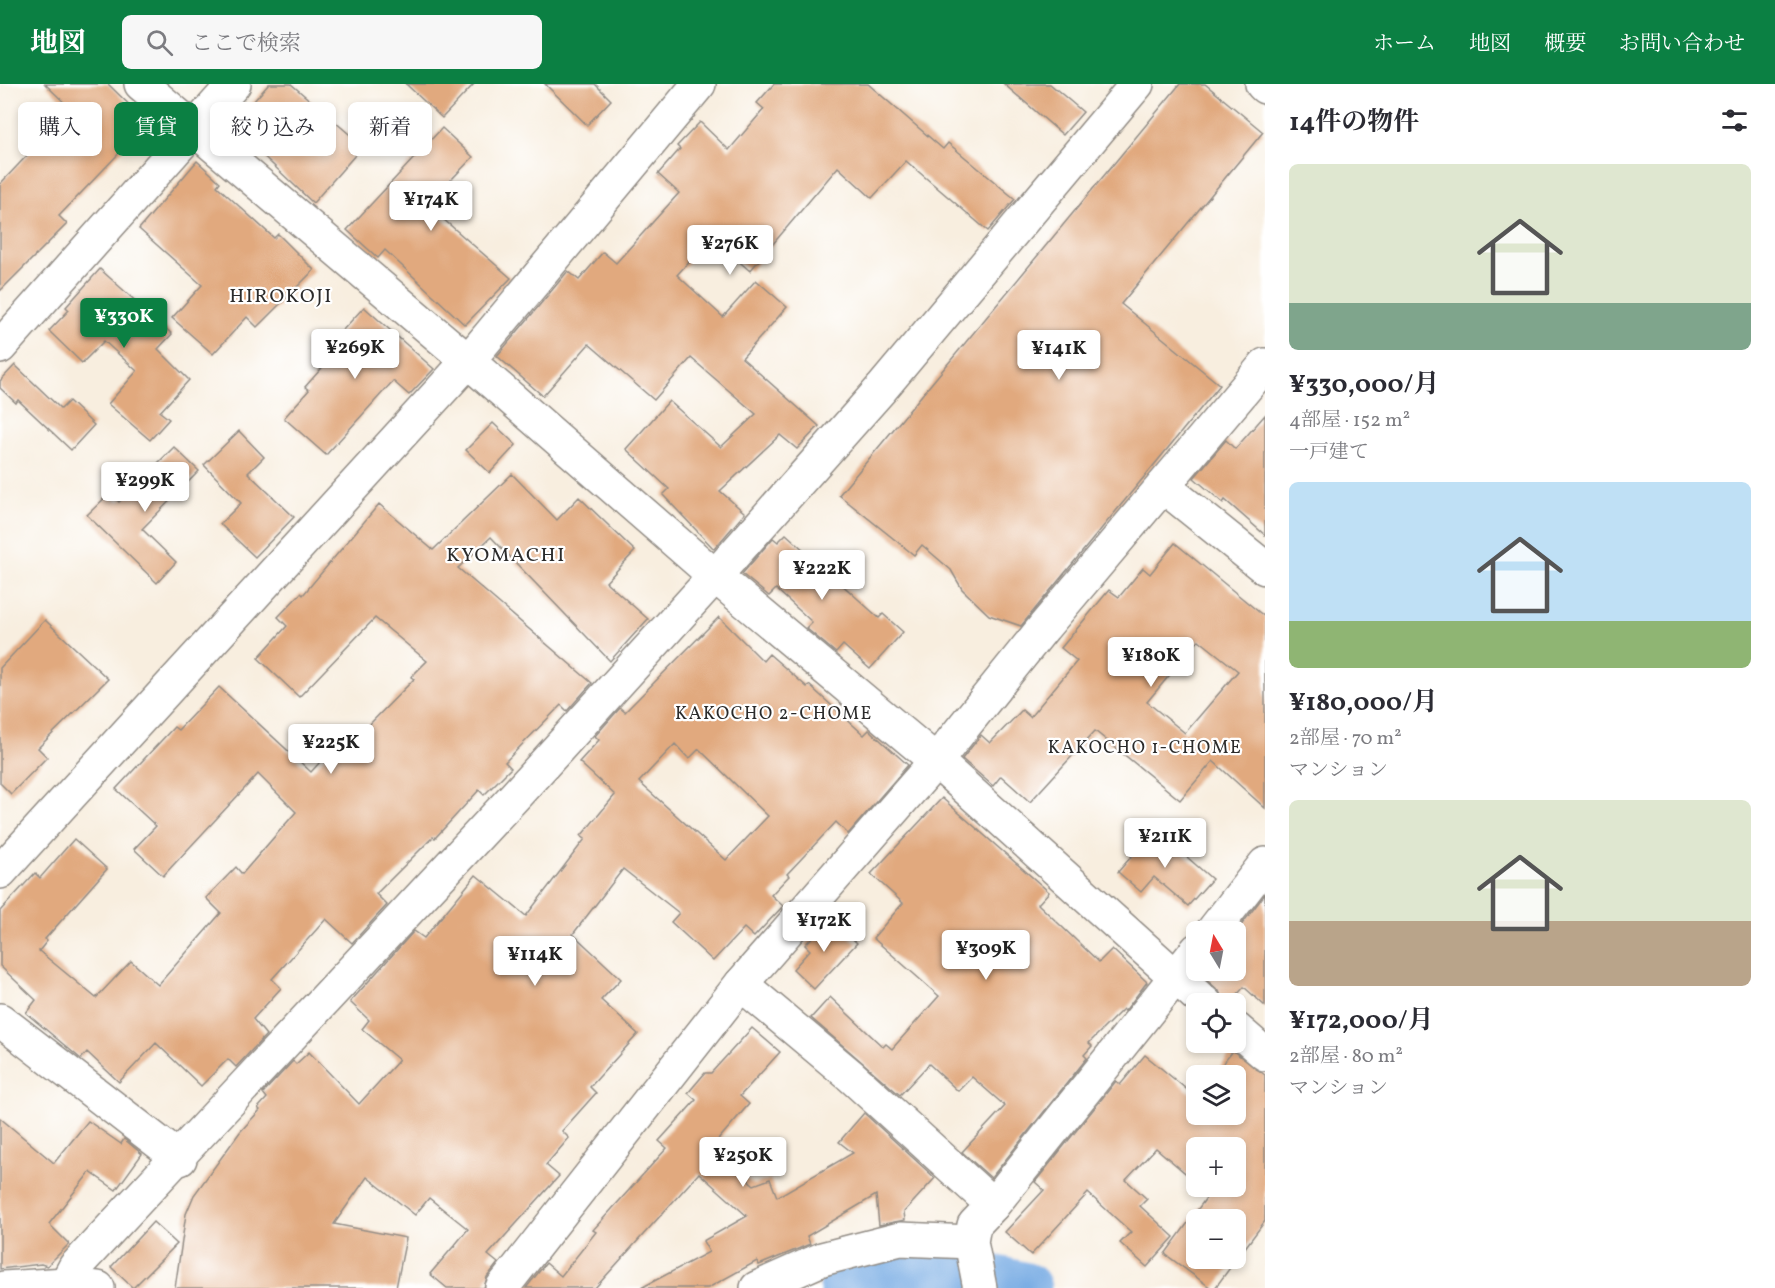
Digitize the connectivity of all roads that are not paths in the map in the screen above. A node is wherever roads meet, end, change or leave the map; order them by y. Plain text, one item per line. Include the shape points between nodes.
1 (141, 84) edge
2 (234, 84) edge
3 (699, 84) edge
4 (1137, 84) edge
5 (162, 102) edge
6 (198, 125) edge
7 (198, 133) edge
8 (171, 156) edge
9 (0, 348) edge
10 (468, 361) junction
11 (1265, 364) edge
12 (1163, 486) junction
13 (1265, 568) edge
14 (715, 576) junction
15 (936, 761) junction
16 (1265, 864) edge
17 (0, 872) edge
18 (1221, 921) edge
19 (1186, 964) edge
20 (1176, 977) junction
21 (741, 984) junction
22 (1194, 993) edge
23 (0, 1020) edge
24 (1246, 1038) edge
25 (1265, 1054) edge
26 (180, 1159) junction
27 (993, 1205) junction
28 (973, 1248) junction
29 (66, 1284) junction
30 (4, 1288) edge
31 (98, 1288) edge
32 (502, 1288) edge
33 (757, 1288) edge
34 (980, 1288) edge

1 - 5 street
2 - 6 street
3 - 10 street
4 - 14 street via 882,388
7 - 10 street
8 - 9 street
10 - 14 street
10 - 17 street
11 - 12 street
12 - 13 street
12 - 15 street
14 - 15 street
14 - 26 street
15 - 20 street
15 - 21 street
16 - 18 street
19 - 20 street
20 - 22 street
20 - 27 street
21 - 27 street via 851,1076
21 - 32 street
23 - 26 street
24 - 25 street
26 - 29 street via 75,1268
27 - 28 street via 974,1225
28 - 33 street via 900,1239 822,1259
28 - 34 street
29 - 30 street
29 - 31 street

